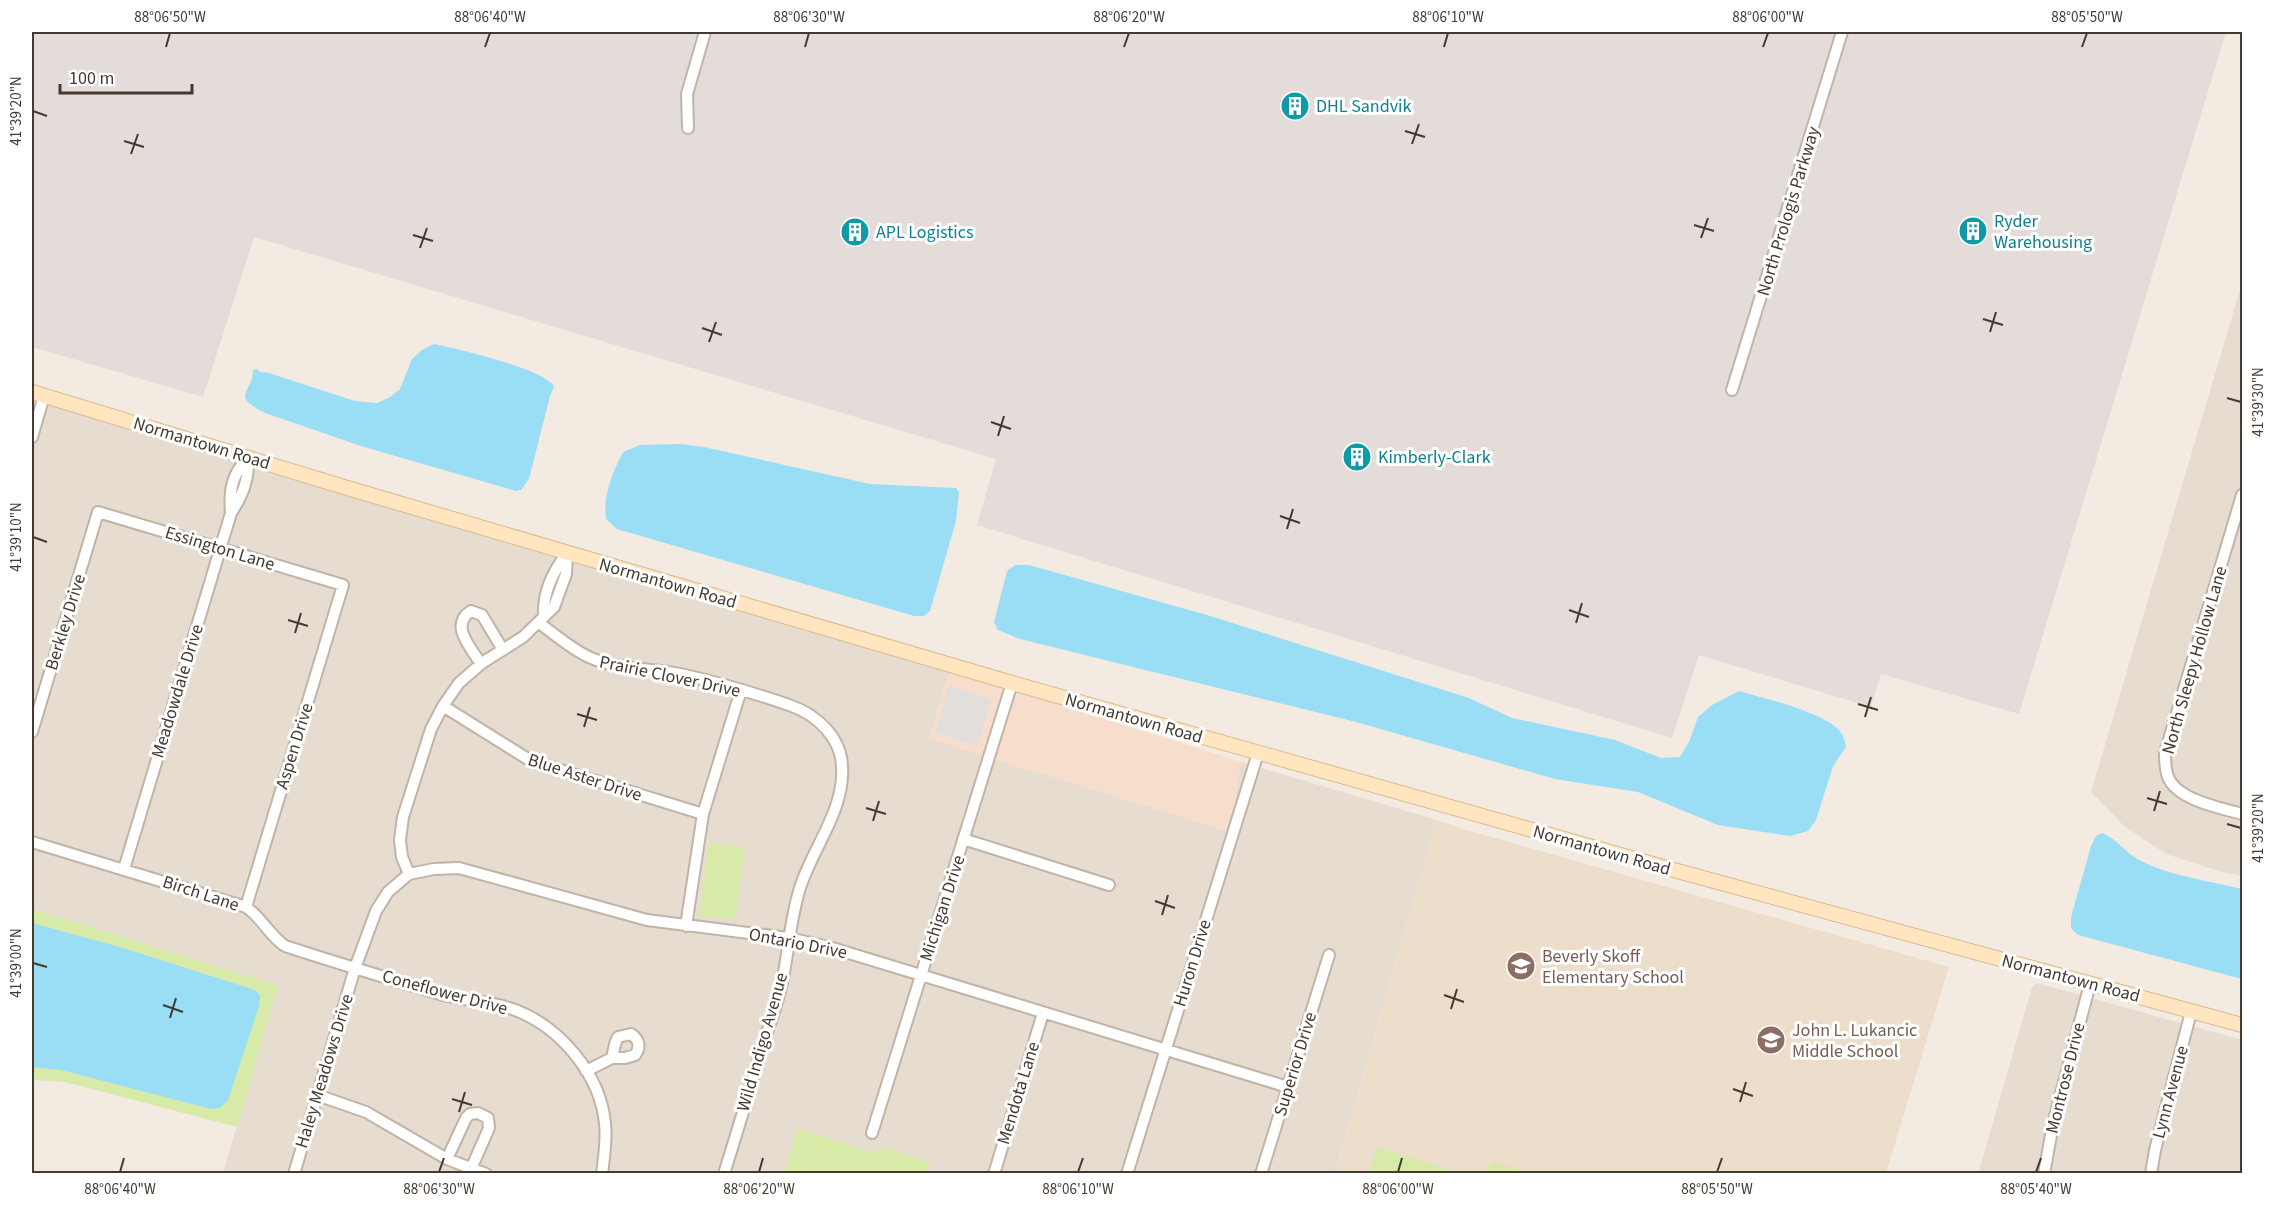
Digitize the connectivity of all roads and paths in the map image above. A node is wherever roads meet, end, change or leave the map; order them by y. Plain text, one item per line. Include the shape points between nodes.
1 (705, 32) edge
2 (1842, 32) edge
3 (688, 128) dead end
4 (1732, 390) dead end
5 (38, 394) edge
6 (32, 437) edge
7 (248, 457) junction
8 (2242, 495) edge
9 (98, 512) joint
10 (220, 548) junction
11 (567, 553) junction
12 (343, 585) joint
13 (542, 619) junction
14 (503, 650) junction
15 (481, 664) junction
16 (1012, 683) junction
17 (741, 690) junction
18 (443, 706) junction
19 (32, 732) edge
20 (834, 739) joint
21 (1258, 753) junction
22 (703, 814) junction
23 (2242, 814) edge
24 (963, 839) junction
25 (32, 842) edge
26 (124, 869) junction
27 (409, 874) junction
28 (1109, 885) dead end
29 (246, 907) junction
30 (686, 926) junction
31 (788, 938) junction
32 (1329, 955) dead end
33 (355, 968) junction
34 (920, 975) junction
35 (2090, 984) junction
36 (2191, 1012) junction
37 (1043, 1013) junction
38 (2242, 1025) edge
39 (1165, 1049) junction
40 (612, 1058) dead end
41 (586, 1071) junction
42 (1288, 1087) junction
43 (317, 1095) junction
44 (872, 1133) dead end
45 (447, 1159) junction
46 (471, 1169) junction
47 (294, 1173) edge
48 (486, 1173) edge
49 (602, 1173) edge
50 (724, 1173) edge
51 (994, 1173) edge
52 (1127, 1173) edge
53 (1261, 1173) edge
54 (2044, 1173) edge
55 (2151, 1173) edge

1 - 3 street via 687,94
2 - 4 street, North Prologis Parkway
5 - 6 street
5 - 7 street, Normantown Road
7 - 10 street, Meadowdale Drive via 234,478 231,513
7 - 11 street, Normantown Road
8 - 23 street, North Sleepy Hollow Lane via 2165,753 2168,777 2174,787 2183,794
9 - 10 street, Essington Lane
9 - 19 street, Berkley Drive
10 - 12 street, Essington Lane
10 - 26 street, Meadowdale Drive
11 - 13 street via 566,574 554,607
11 - 16 street, Normantown Road
12 - 29 street, Aspen Drive
13 - 14 street
13 - 17 street, Prairie Clover Drive via 575,650 591,658
14 - 15 street
14 - 15 street via 482,615 465,615 460,631
15 - 18 street via 459,683
16 - 21 street, Normantown Road
16 - 24 street, Michigan Drive
17 - 20 street, Prairie Clover Drive via 812,716
17 - 22 street
18 - 22 street, Blue Aster Drive via 531,761
18 - 27 street via 431,729 403,817 400,840
20 - 31 street, Wild Indigo Avenue via 842,765 842,783 801,884
21 - 35 street, Normantown Road
21 - 39 street, Huron Drive
22 - 30 street
24 - 28 street
24 - 34 street, Michigan Drive
25 - 26 street, Birch Lane
26 - 29 street, Birch Lane
27 - 30 street, Ontario Drive via 459,868 636,917
27 - 33 street via 387,892 376,911
29 - 33 street, Birch Lane via 285,946
30 - 31 street, Ontario Drive
31 - 34 street, Ontario Drive
31 - 50 street, Wild Indigo Avenue via 782,982
32 - 42 street, Superior Drive
33 - 41 street, Coneflower Drive via 517,1011 560,1039
33 - 43 street, Haley Meadows Drive
34 - 37 street, Ontario Drive
34 - 44 street, Michigan Drive
35 - 36 street, Normantown Road
35 - 54 street, Montrose Drive
36 - 38 street, Normantown Road
36 - 55 street, Lynn Avenue
37 - 39 street, Ontario Drive
37 - 51 street, Mendota Lane
39 - 42 street, Ontario Drive
39 - 52 street, Huron Drive
40 - 41 street
41 - 49 street, Coneflower Drive via 605,1122
42 - 53 street, Superior Drive
43 - 45 street via 366,1112
43 - 47 street, Haley Meadows Drive
45 - 46 street
45 - 46 street via 466,1118 470,1113 478,1113 488,1118 489,1128
46 - 48 street

